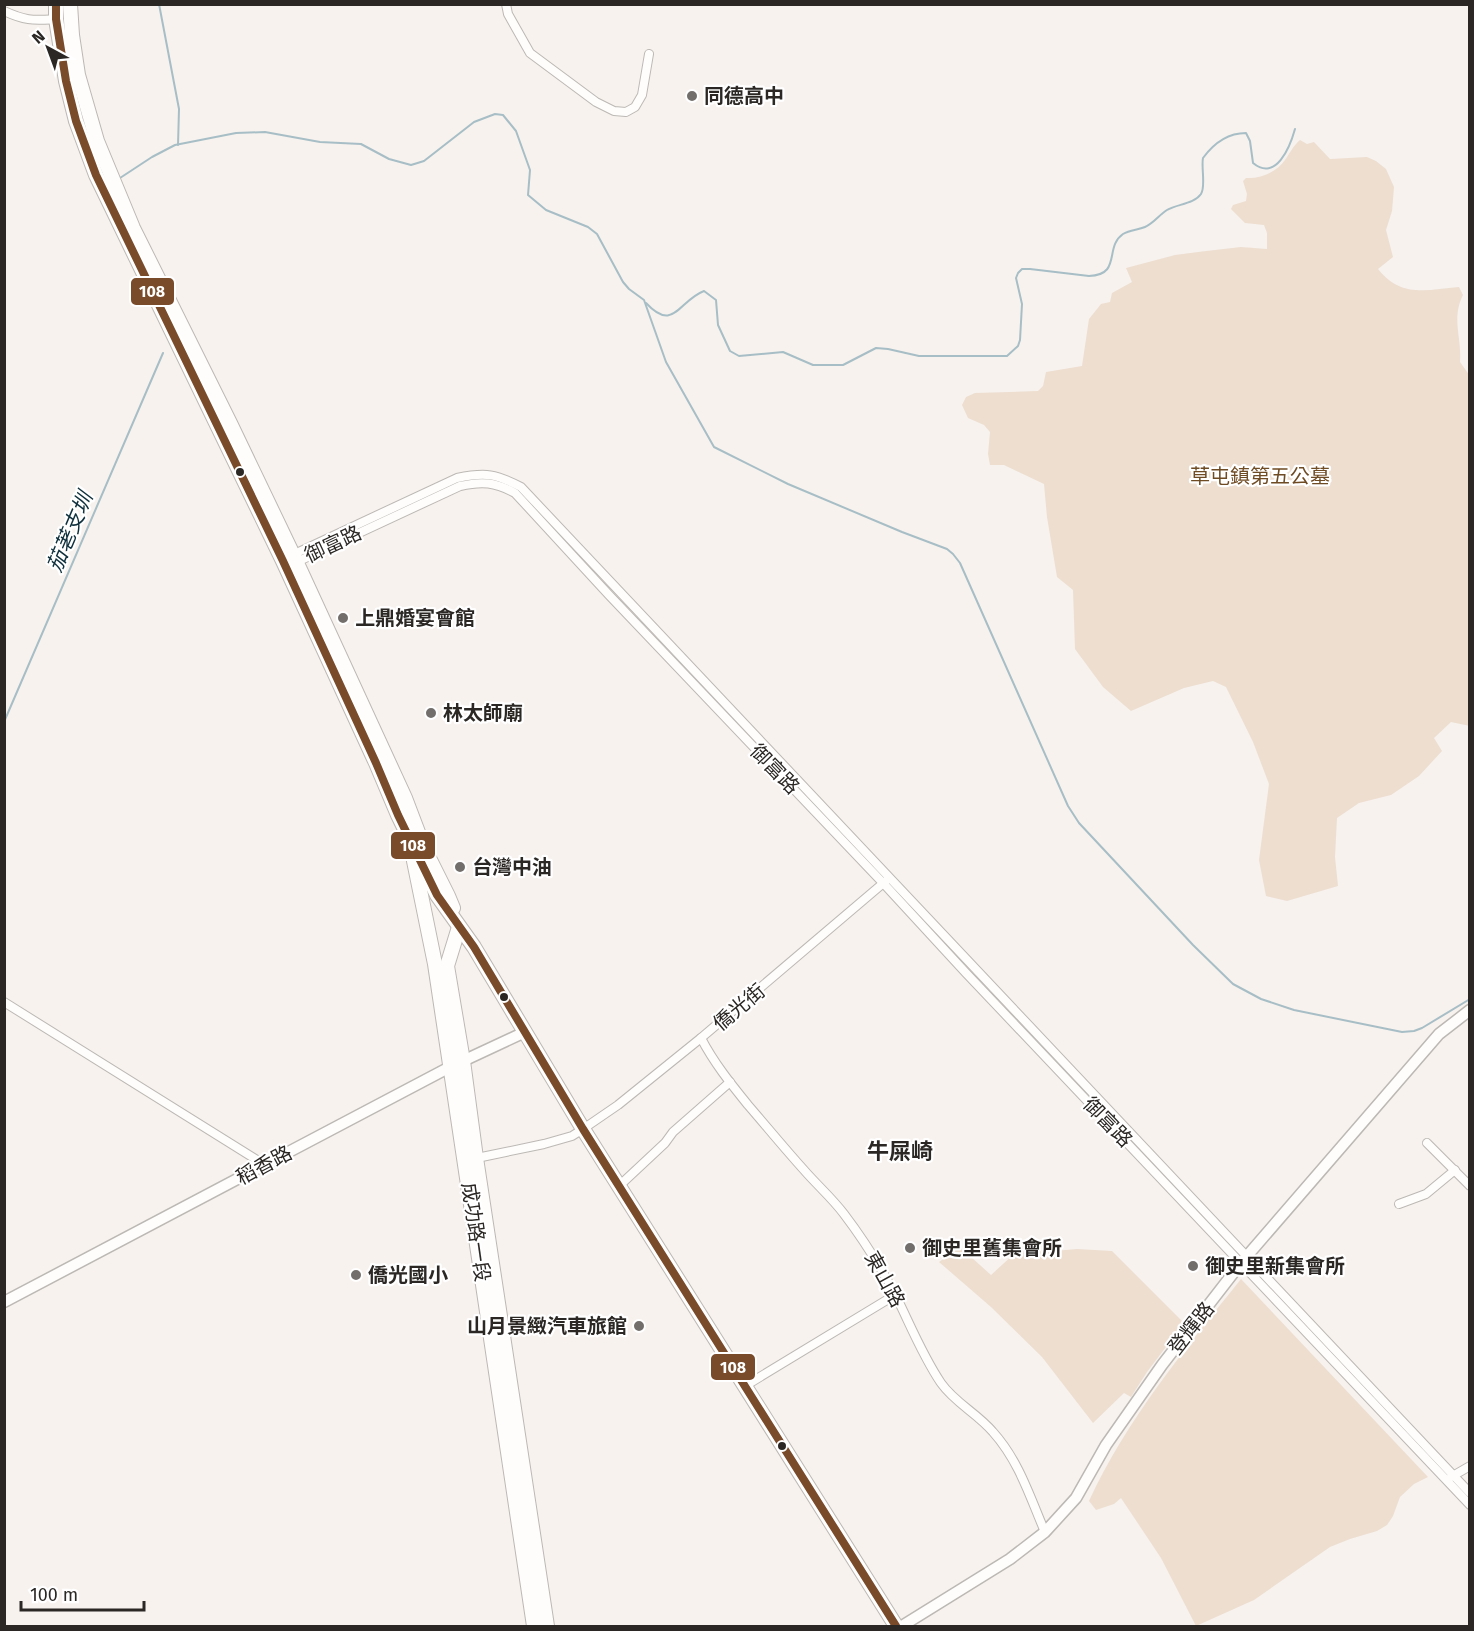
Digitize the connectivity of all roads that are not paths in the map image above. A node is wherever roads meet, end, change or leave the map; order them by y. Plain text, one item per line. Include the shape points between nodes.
1 (56, 4) edge
2 (70, 4) edge
3 (506, 4) edge
4 (4, 10) edge
5 (71, 19) junction
6 (56, 20) junction
7 (649, 54) dead end
8 (290, 559) junction
9 (409, 839) junction
10 (887, 880) junction
11 (459, 927) junction
12 (4, 1002) edge
13 (1470, 1010) edge
14 (525, 1032) junction
15 (701, 1038) junction
16 (457, 1064) junction
17 (730, 1082) junction
18 (583, 1129) junction
19 (1427, 1143) dead end
20 (471, 1159) junction
21 (265, 1165) junction
22 (1455, 1170) junction
23 (619, 1186) junction
24 (1470, 1186) edge
25 (1399, 1204) dead end
26 (1244, 1260) junction
27 (895, 1295) junction
28 (4, 1302) edge
29 (745, 1386) junction
30 (1470, 1466) edge
31 (1450, 1478) junction
32 (1470, 1493) edge
33 (1470, 1505) edge
34 (1045, 1532) junction
35 (534, 1626) edge
36 (547, 1626) edge
37 (896, 1626) edge
38 (902, 1626) edge

1 - 6 main road
2 - 5 main road
3 - 7 street via 530,53 614,111 626,112 635,107 642,95
4 - 6 street via 33,21
5 - 6 street
5 - 8 main road via 78,75 108,171 230,423
6 - 8 main road via 76,121 96,175
8 - 9 main road
8 - 10 street, 御富路 via 460,486 503,486 515,493
8 - 11 main road via 405,798
9 - 11 main road via 437,895
9 - 16 main road, 成功路一段
10 - 15 street, 僑光街
10 - 26 street, 御富路
11 - 14 main road
11 - 16 main road, 成功路一段 via 447,966
12 - 21 street
13 - 26 street, 登輝路 via 1439,1034
14 - 16 street, 稻香路
14 - 18 main road
15 - 17 street, 東山路
15 - 18 street, 僑光街
16 - 20 main road, 成功路一段
16 - 21 street, 稻香路
17 - 23 street
17 - 27 street, 東山路 via 844,1213
18 - 20 street, 僑光街 via 572,1136
18 - 23 main road
19 - 22 street
20 - 35 main road, 成功路一段
20 - 36 main road, 成功路一段
21 - 28 street, 稻香路
22 - 24 street
22 - 25 street via 1426,1194
23 - 29 main road
26 - 31 street, 御富路
26 - 34 street, 登輝路 via 1162,1365 1106,1445 1076,1498
27 - 29 street
27 - 34 street, 東山路 via 949,1394 993,1432 1016,1462
29 - 37 main road
30 - 31 street
31 - 32 street, 御富路
31 - 33 street, 御富路
34 - 38 street, 登輝路

